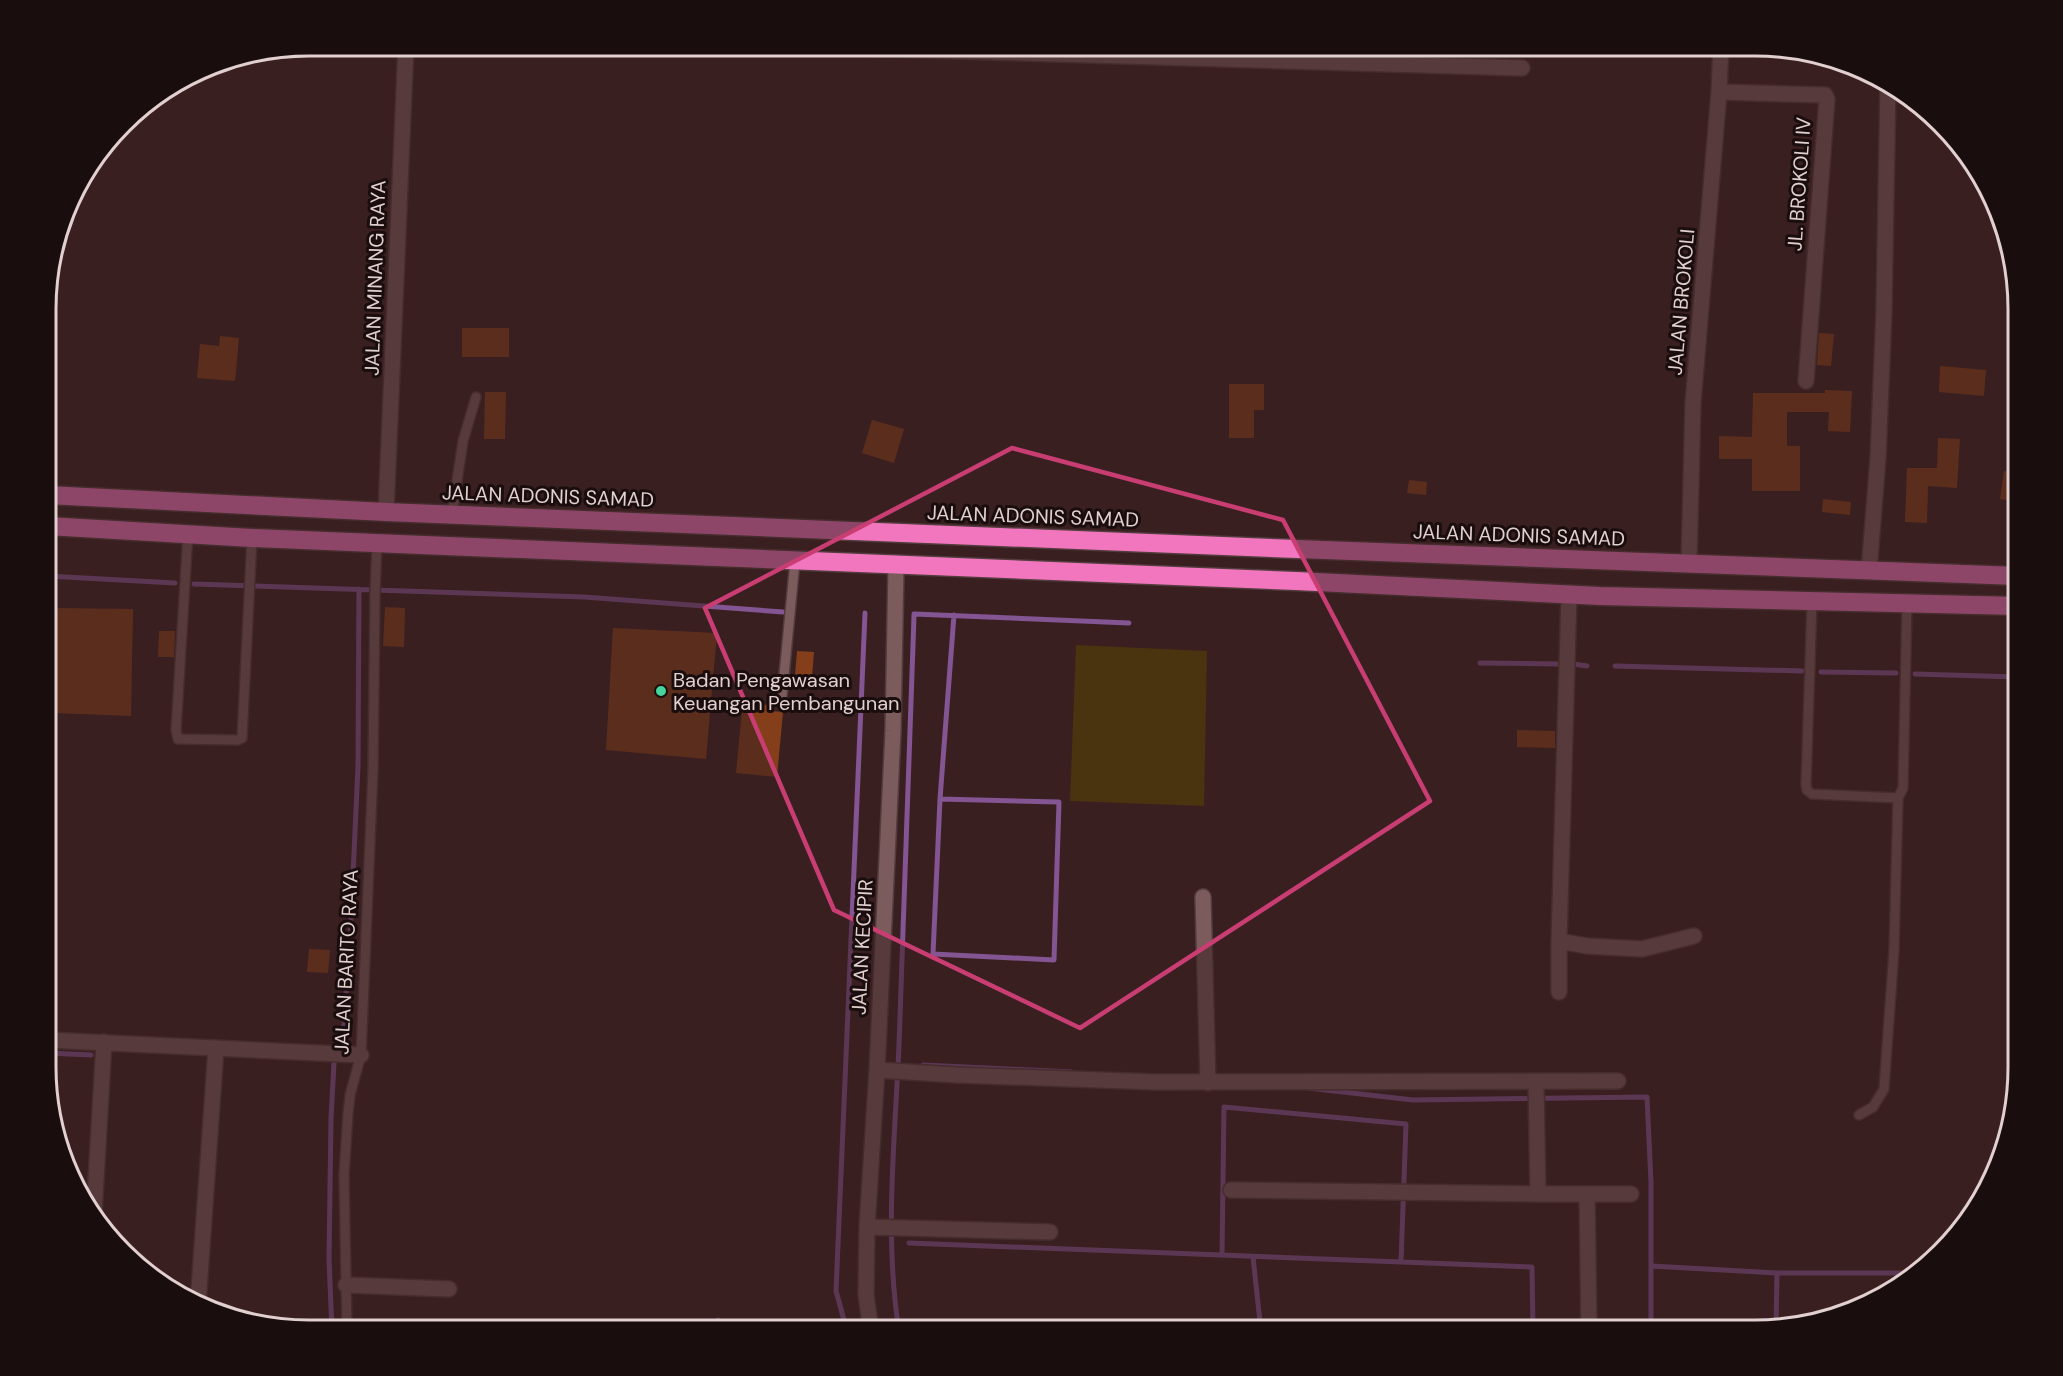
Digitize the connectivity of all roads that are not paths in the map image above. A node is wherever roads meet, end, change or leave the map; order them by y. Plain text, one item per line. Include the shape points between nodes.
1 (406, 56) edge
2 (1123, 56) edge
3 (1721, 56) edge
4 (1522, 68) dead end
5 (1719, 92) junction
6 (1888, 93) edge
7 (1806, 381) dead end
8 (476, 397) dead end
9 (56, 495) edge
10 (188, 502) junction
11 (386, 512) junction
12 (452, 514) junction
13 (56, 526) edge
14 (188, 533) junction
15 (252, 538) junction
16 (377, 543) junction
17 (1297, 549) junction
18 (795, 561) junction
19 (1689, 563) junction
20 (896, 565) junction
21 (1869, 572) junction
22 (2008, 576) edge
23 (1296, 581) junction
24 (1569, 595) junction
25 (1812, 601) junction
26 (1907, 603) junction
27 (2008, 606) edge
28 (782, 696) dead end
29 (1898, 798) junction
30 (1203, 897) dead end
31 (1694, 936) dead end
32 (1559, 941) junction
33 (1559, 992) dead end
34 (56, 1040) edge
35 (104, 1042) junction
36 (216, 1048) junction
37 (361, 1055) junction
38 (885, 1070) junction
39 (1618, 1081) dead end
40 (1208, 1083) junction
41 (1536, 1087) junction
42 (1859, 1115) dead end
43 (1231, 1190) dead end
44 (1539, 1194) junction
45 (1587, 1194) junction
46 (1631, 1194) dead end
47 (95, 1203) edge
48 (867, 1227) junction
49 (1050, 1232) dead end
50 (346, 1285) junction
51 (449, 1289) dead end
52 (199, 1295) edge
53 (347, 1321) edge
54 (870, 1321) edge
55 (1589, 1321) edge

1 - 11 street, JALAN MINANG RAYA
2 - 4 street
3 - 5 street, JALAN BROKOLI
5 - 7 street, JL. BROKOLI IV via 1825,95 1827,99
5 - 19 street, JALAN BROKOLI via 1694,403
6 - 21 street via 1884,311
8 - 12 lane via 463,441
9 - 10 highway, JALAN ADONIS SAMAD
10 - 11 highway, JALAN ADONIS SAMAD
10 - 14 highway
11 - 12 highway, JALAN ADONIS SAMAD
12 - 17 highway, JALAN ADONIS SAMAD
13 - 14 highway
14 - 15 highway
14 - 15 lane via 178,739 242,738
15 - 16 highway
16 - 18 highway
16 - 37 lane, JALAN BARITO RAYA via 373,770
17 - 19 highway, JALAN ADONIS SAMAD
17 - 23 highway
18 - 20 highway
18 - 28 lane
19 - 21 highway, JALAN ADONIS SAMAD
20 - 23 highway
20 - 38 street, JALAN KECIPIR
21 - 22 highway, JALAN ADONIS SAMAD
23 - 24 highway
24 - 25 highway
24 - 32 street
25 - 26 highway
25 - 29 lane via 1807,790 1812,794
26 - 27 highway
26 - 29 lane via 1903,788
29 - 42 lane via 1894,950 1884,1089 1873,1107
30 - 40 street
31 - 32 street via 1642,949
32 - 33 street
34 - 35 street
35 - 36 street
35 - 47 street
36 - 37 street
36 - 52 street
37 - 50 lane, JALAN BARITO RAYA via 350,1095 344,1175
38 - 40 street
38 - 48 street, JALAN KECIPIR
39 - 41 street
40 - 41 street
41 - 44 street
43 - 44 street
44 - 45 street
45 - 46 street
45 - 55 street
48 - 49 street
48 - 54 street, JALAN KECIPIR
50 - 51 street
50 - 53 lane, JALAN BARITO RAYA

